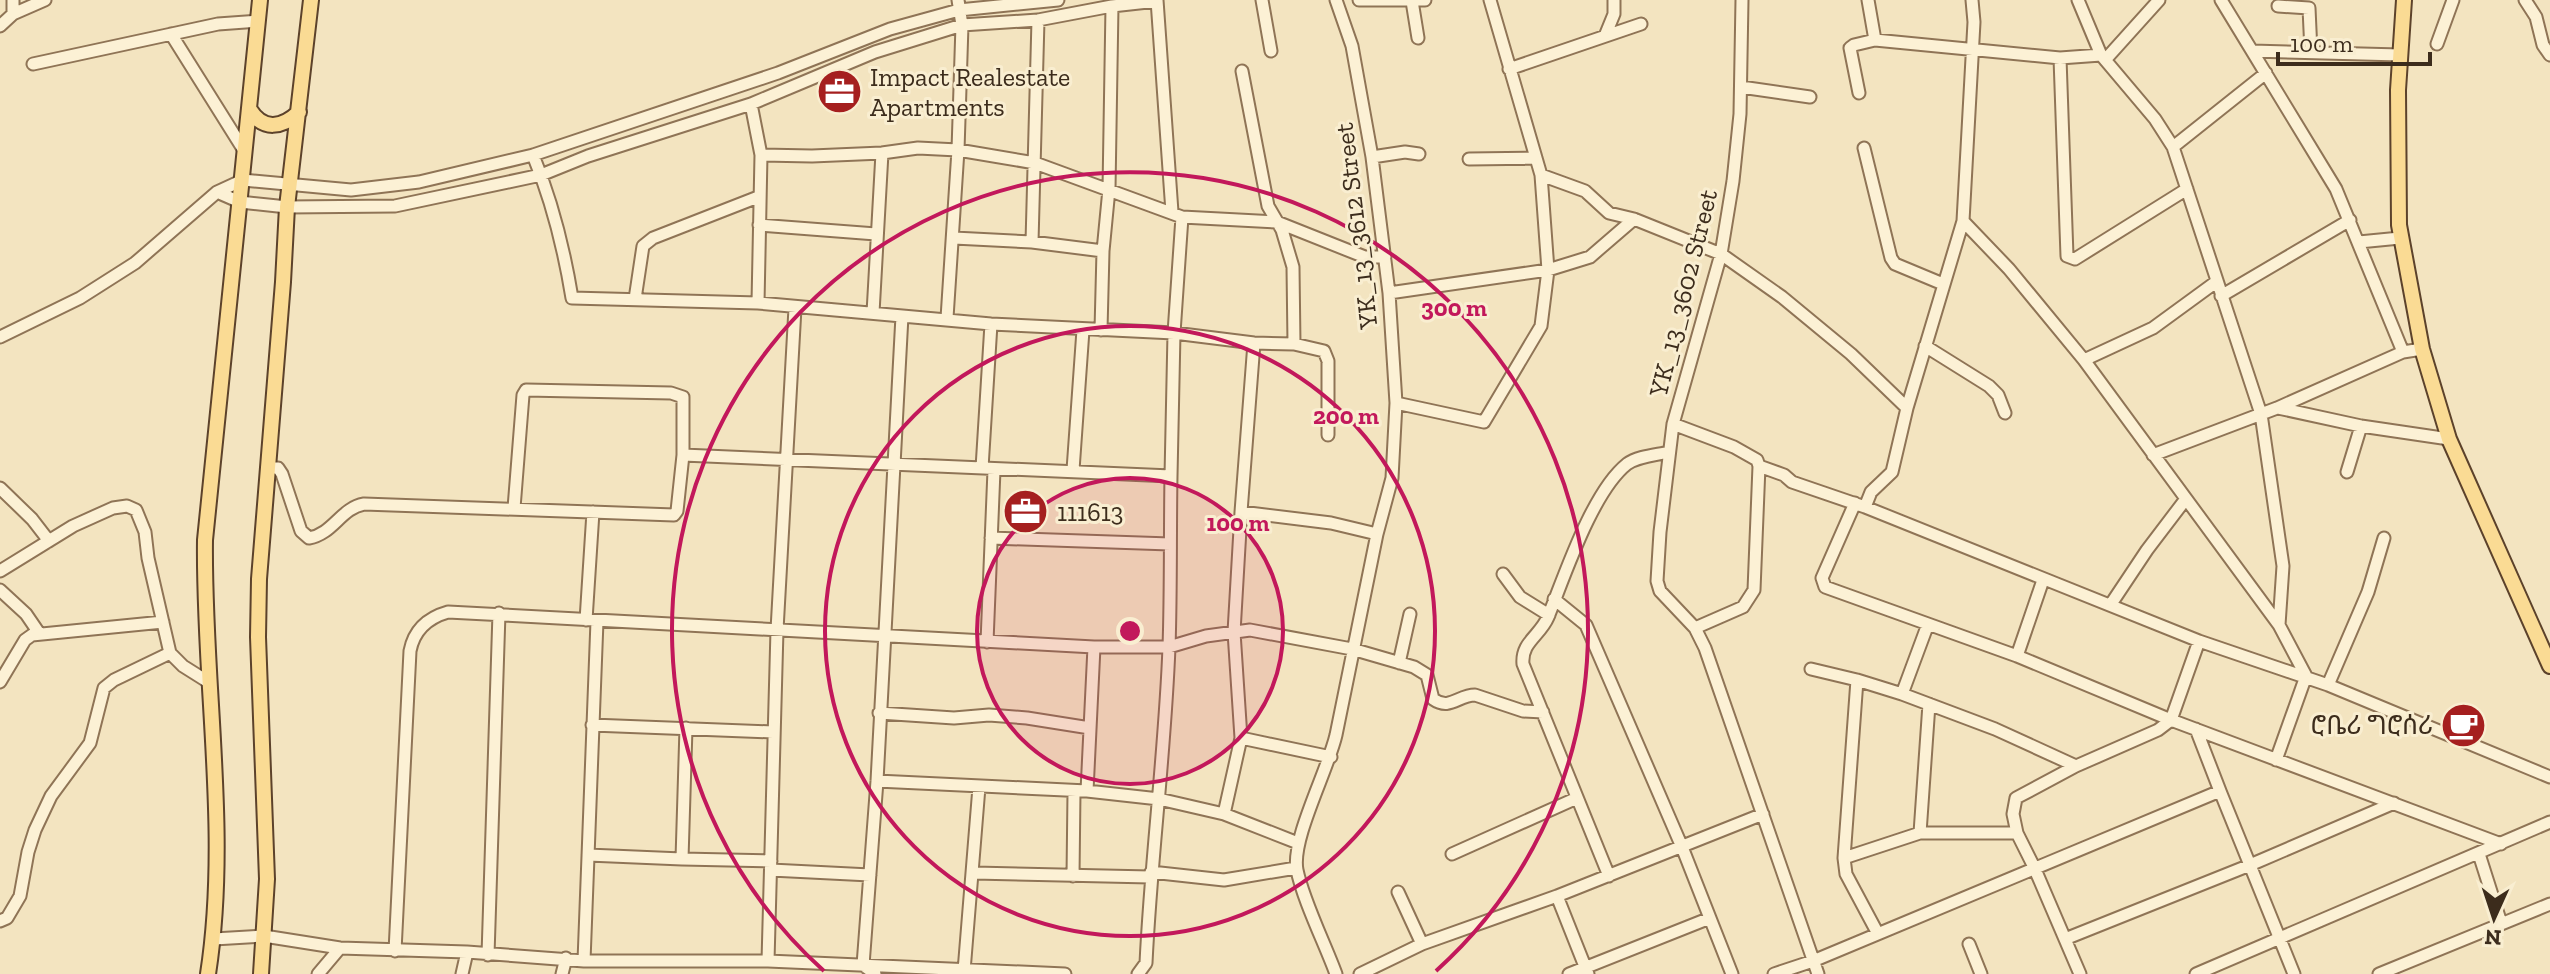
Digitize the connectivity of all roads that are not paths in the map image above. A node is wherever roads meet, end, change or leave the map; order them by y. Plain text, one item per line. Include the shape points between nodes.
1 (13, 0) edge
2 (45, 0) edge
3 (260, 0) edge
4 (311, 0) edge
5 (1262, 0) edge
6 (1336, 0) edge
7 (1359, 0) edge
8 (1425, 0) edge
9 (1490, 0) edge
10 (1614, 0) edge
11 (1742, 0) edge
12 (1868, 0) edge
13 (1972, 0) edge
14 (2078, 0) edge
15 (2159, 0) edge
16 (2221, 0) edge
17 (2404, 0) edge
18 (2453, 0) edge
19 (2525, 0) edge
20 (1052, 1) edge
21 (1157, 1) edge
22 (1412, 1) edge
23 (958, 5) edge
24 (1112, 6) junction
25 (2278, 6) dead end
26 (13, 14) junction
27 (1038, 20) junction
28 (258, 21) junction
29 (1641, 24) dead end
30 (962, 25) junction
31 (0, 26) edge
32 (171, 34) junction
33 (1605, 36) junction
34 (1418, 38) dead end
35 (1875, 40) junction
36 (2437, 44) dead end
37 (2548, 48) edge
38 (1971, 49) junction
39 (1271, 51) dead end
40 (2252, 51) junction
41 (2311, 52) junction
42 (2400, 55) junction
43 (2103, 57) junction
44 (2060, 58) junction
45 (33, 64) dead end
46 (1509, 69) junction
47 (1242, 71) dead end
48 (2266, 73) junction
49 (1741, 87) junction
50 (1859, 93) dead end
51 (1810, 97) dead end
52 (751, 104) junction
53 (250, 110) junction
54 (299, 112) junction
55 (2173, 147) junction
56 (1864, 148) dead end
57 (958, 150) junction
58 (245, 152) junction
59 (882, 153) junction
60 (1419, 154) dead end
61 (533, 155) junction
62 (761, 155) junction
63 (1372, 157) junction
64 (1536, 158) junction
65 (1469, 159) dead end
66 (1035, 163) junction
67 (541, 175) junction
68 (1541, 175) junction
69 (243, 180) junction
70 (289, 184) junction
71 (1109, 189) junction
72 (2187, 189) junction
73 (217, 192) junction
74 (758, 197) junction
75 (240, 202) junction
76 (287, 207) junction
77 (1177, 215) junction
78 (1634, 219) junction
79 (2350, 220) junction
80 (1963, 221) junction
81 (1277, 222) junction
82 (759, 225) junction
83 (876, 234) junction
84 (954, 238) junction
85 (2400, 238) junction
86 (1032, 242) junction
87 (2359, 242) junction
88 (1103, 251) junction
89 (1721, 254) junction
90 (1385, 257) junction
91 (1548, 270) junction
92 (2216, 282) junction
93 (1943, 284) junction
94 (1389, 293) junction
95 (2221, 296) junction
96 (635, 299) junction
97 (758, 303) junction
98 (795, 308) junction
99 (873, 313) junction
100 (902, 316) junction
101 (947, 318) junction
102 (991, 324) junction
103 (1083, 330) junction
104 (1101, 330) junction
105 (1174, 333) junction
106 (0, 337) edge
107 (1254, 343) junction
108 (1294, 344) junction
109 (1925, 346) junction
110 (2422, 349) junction
111 (2403, 352) junction
112 (2084, 360) junction
113 (1396, 403) junction
114 (1907, 408) junction
115 (2277, 408) junction
116 (2005, 413) dead end
117 (2261, 414) junction
118 (1673, 424) junction
119 (2361, 426) junction
120 (1328, 435) dead end
121 (2449, 439) junction
122 (1669, 452) junction
123 (683, 455) junction
124 (2153, 455) junction
125 (785, 460) junction
126 (896, 464) junction
127 (1759, 466) junction
128 (267, 468) junction
129 (988, 469) junction
130 (1073, 470) junction
131 (2347, 472) dead end
132 (1171, 476) junction
133 (0, 488) edge
134 (2185, 500) junction
135 (1860, 505) junction
136 (514, 508) junction
137 (593, 512) junction
138 (1241, 512) junction
139 (1377, 534) junction
140 (991, 538) junction
141 (2384, 538) dead end
142 (49, 541) junction
143 (1170, 544) junction
144 (0, 571) edge
145 (1503, 574) dead end
146 (2043, 580) junction
147 (0, 590) edge
148 (1554, 599) junction
149 (2111, 604) junction
150 (499, 613) junction
151 (1410, 614) dead end
152 (1549, 615) junction
153 (592, 620) junction
154 (163, 622) junction
155 (1928, 624) junction
156 (2279, 625) junction
157 (1695, 628) junction
158 (777, 630) junction
159 (1234, 632) junction
160 (39, 633) junction
161 (884, 637) junction
162 (2199, 641) junction
163 (987, 642) junction
164 (1094, 647) junction
165 (1169, 647) junction
166 (1352, 649) junction
167 (170, 653) junction
168 (2017, 656) junction
169 (1399, 663) junction
170 (2550, 666) edge
171 (1811, 669) dead end
172 (2306, 676) junction
173 (1857, 680) junction
174 (0, 682) edge
175 (210, 683) junction
176 (2328, 685) junction
177 (1902, 694) junction
178 (1929, 704) junction
179 (1543, 712) junction
180 (879, 713) junction
181 (2171, 720) junction
182 (592, 725) junction
183 (686, 728) junction
184 (1090, 728) junction
185 (2196, 729) junction
186 (773, 732) junction
187 (1241, 738) junction
188 (1331, 757) junction
189 (2276, 760) junction
190 (2076, 766) junction
191 (2550, 777) edge
192 (877, 781) junction
193 (979, 787) junction
194 (1087, 791) junction
195 (2220, 791) junction
196 (1074, 792) junction
197 (1577, 798) junction
198 (1159, 799) junction
199 (2394, 803) junction
200 (1224, 814) junction
201 (1763, 814) junction
202 (2550, 822) edge
203 (1920, 833) junction
204 (2017, 833) junction
205 (1298, 843) junction
206 (2501, 844) junction
207 (1682, 847) junction
208 (1452, 854) dead end
209 (2479, 854) junction
210 (588, 855) junction
211 (1844, 858) junction
212 (682, 859) junction
213 (2250, 865) junction
214 (771, 866) junction
215 (2034, 867) junction
216 (1296, 868) junction
217 (974, 873) junction
218 (870, 875) junction
219 (1151, 875) junction
220 (1073, 876) junction
221 (1609, 876) junction
222 (1398, 892) dead end
223 (1557, 896) junction
224 (2550, 904) edge
225 (1710, 918) junction
226 (0, 921) edge
227 (2501, 923) junction
228 (1877, 932) junction
229 (264, 936) junction
230 (2279, 938) junction
231 (214, 939) junction
232 (2065, 939) junction
233 (1422, 944) junction
234 (1969, 944) dead end
235 (340, 948) junction
236 (395, 951) junction
237 (467, 952) junction
238 (488, 955) junction
239 (566, 958) junction
240 (584, 961) junction
241 (768, 961) junction
242 (1813, 961) junction
243 (863, 965) junction
244 (964, 971) junction
245 (1587, 971) edge
246 (1141, 973) edge
247 (208, 974) edge
248 (261, 974) edge
249 (318, 974) edge
250 (462, 974) edge
251 (562, 974) edge
252 (875, 974) edge
253 (1065, 974) edge
254 (1336, 974) edge
255 (1360, 974) edge
256 (1569, 974) edge
257 (1732, 974) edge
258 (1774, 974) edge
259 (1818, 974) edge
260 (1981, 974) edge
261 (2080, 974) edge
262 (2196, 974) edge
263 (2294, 974) edge
264 (2379, 974) edge

1 - 26 street
2 - 26 street
3 - 28 main road
4 - 54 main road
5 - 39 street
6 - 63 street, YK_13_3612 Street via 1352,46
7 - 22 street
8 - 22 street
9 - 46 street
10 - 33 street
11 - 49 street, YK_13_3602 Street
12 - 35 street
13 - 38 street
14 - 43 street
15 - 43 street
16 - 40 street
17 - 42 main road
18 - 36 street
19 - 37 street
20 - 23 street
21 - 24 street
21 - 77 street
22 - 34 street
23 - 30 street
23 - 61 street via 778,73
24 - 27 street
24 - 71 street
25 - 41 street via 2309,8
26 - 31 street
27 - 30 street
27 - 66 street
28 - 32 street
28 - 53 main road
29 - 33 street
30 - 52 street via 875,52
30 - 57 street
32 - 45 street
32 - 58 street
33 - 46 street
35 - 38 street
35 - 50 street via 1850,48
38 - 44 street
38 - 80 street
40 - 41 street
40 - 48 street
41 - 42 street
42 - 85 main road
43 - 44 street
43 - 55 street
44 - 72 street via 2067,256 2075,259
46 - 64 street
47 - 81 street via 1268,206
48 - 55 street
48 - 79 street
49 - 51 street
49 - 89 street, YK_13_3602 Street
52 - 62 street
52 - 67 street
53 - 54 main road via 261,123 275,126
53 - 58 main road
54 - 70 main road
55 - 72 street
56 - 93 street via 1891,258
57 - 59 street
57 - 66 street
57 - 84 street
58 - 69 main road
59 - 62 street
59 - 83 street
60 - 63 street
61 - 67 street
61 - 70 street via 365,189
62 - 74 street
63 - 90 street, YK_13_3612 Street
64 - 65 street
64 - 68 street
66 - 71 street
66 - 86 street
67 - 76 street via 395,206
67 - 96 street via 572,298
68 - 78 street via 1585,191 1609,213
68 - 91 street
69 - 70 street
69 - 73 street
69 - 75 main road
70 - 76 main road
71 - 77 street
71 - 88 street
72 - 92 street
73 - 75 street
73 - 106 street via 135,263 80,298
74 - 82 street
74 - 96 street via 643,246
75 - 76 street
75 - 175 main road via 205,540
76 - 128 main road
77 - 81 street
77 - 105 street
78 - 89 street
78 - 91 street via 1590,257
79 - 87 street
79 - 95 street
80 - 93 street
80 - 112 street
81 - 90 street via 1365,257
81 - 108 street via 1293,267
82 - 83 street
82 - 97 street
83 - 99 street
84 - 86 street
84 - 101 street
85 - 87 street
85 - 110 main road
86 - 88 street
87 - 111 street
88 - 104 street
89 - 114 street via 1782,297
89 - 118 street, YK_13_3602 Street
90 - 94 street, YK_13_3612 Street
91 - 94 street
91 - 113 street via 1541,326 1488,418 1477,423
92 - 95 street
92 - 112 street via 2153,328
93 - 109 street
94 - 113 street, YK_13_3612 Street
95 - 117 street
96 - 97 street
97 - 98 street
98 - 99 street
98 - 125 street
99 - 100 street
100 - 101 street
100 - 126 street
101 - 102 street
102 - 103 street
102 - 129 street
103 - 104 street
103 - 130 street
104 - 105 street
105 - 107 street
105 - 132 street
107 - 108 street
107 - 138 street
108 - 120 street via 1324,351 1328,361
109 - 114 street
109 - 116 street via 1989,386
110 - 111 street
110 - 121 main road
111 - 115 street
112 - 124 street
113 - 139 street, YK_13_3612 Street via 1392,478
114 - 135 street via 1892,472
115 - 117 street
115 - 119 street
117 - 124 street
117 - 156 street via 2283,566
118 - 122 street, YK_13_3602 Street
118 - 127 street via 1734,447
119 - 121 street
119 - 131 street
121 - 170 main road
122 - 148 street via 1628,464 1608,486
122 - 157 street, YK_13_3602 Street via 1657,581 1662,594
123 - 125 street
123 - 136 street via 685,402 678,394 526,390
123 - 137 street via 674,515
124 - 134 street
125 - 126 street
125 - 158 street
126 - 129 street
126 - 161 street
127 - 135 street
127 - 157 street via 1754,590 1743,607
128 - 136 street via 278,468 282,474 301,531 309,538 328,530 353,506 364,504
128 - 229 main road via 258,637 267,879
129 - 130 street
129 - 140 street
130 - 132 street
132 - 143 street
133 - 142 street
134 - 149 street
134 - 156 street
135 - 146 street
135 - 155 street via 1822,583
136 - 137 street
137 - 153 street
138 - 139 street
138 - 159 street
139 - 166 street, YK_13_3612 Street
140 - 143 street
140 - 163 street
141 - 176 street via 2368,592
142 - 144 street
142 - 154 street via 119,505 136,510
143 - 165 street
145 - 152 street via 1520,597
146 - 149 street
146 - 168 street
147 - 160 street
148 - 152 street
148 - 207 street via 1586,625
149 - 162 street
150 - 153 street
150 - 236 street via 439,614 412,638
150 - 238 street
151 - 169 street
152 - 179 street via 1522,653
153 - 158 street
153 - 182 street
154 - 160 street
154 - 167 street
155 - 168 street
155 - 177 street
156 - 172 street
157 - 201 street
158 - 161 street
158 - 186 street
159 - 165 street
159 - 166 street via 1250,630
159 - 187 street
160 - 174 street via 25,640
161 - 163 street
161 - 180 street
162 - 172 street
162 - 181 street
163 - 164 street
164 - 165 street
164 - 184 street
165 - 198 street
166 - 169 street
166 - 188 street, YK_13_3612 Street
167 - 175 street
167 - 226 street via 104,688 90,743 51,796 28,852 20,896
168 - 181 street
169 - 179 street via 1423,671 1433,699 1443,705 1475,695 1513,709
171 - 173 street
172 - 176 street
172 - 189 street
173 - 177 street
173 - 211 street
175 - 231 main road
176 - 191 street
177 - 178 street
178 - 190 street
178 - 203 street
179 - 197 street
180 - 184 street via 989,715
180 - 192 street
181 - 185 street
181 - 190 street
182 - 183 street
182 - 210 street
183 - 186 street
183 - 212 street
184 - 194 street
185 - 189 street
185 - 195 street
186 - 214 street
187 - 188 street
187 - 200 street
188 - 205 street, YK_13_3612 Street
189 - 199 street
190 - 204 street via 2016,798
192 - 193 street
192 - 218 street
193 - 196 street
193 - 217 street
194 - 196 street
194 - 198 street
195 - 213 street
195 - 215 street
196 - 220 street
197 - 208 street
197 - 221 street
198 - 200 street
198 - 219 street
199 - 206 street
199 - 213 street
200 - 205 street
201 - 207 street
201 - 242 street
202 - 206 street
203 - 204 street
203 - 211 street
204 - 215 street
205 - 216 street, YK_13_3612 Street
206 - 209 street
207 - 221 street
207 - 225 street
209 - 227 street
209 - 230 street
210 - 212 street
210 - 240 street
211 - 228 street via 1846,874
212 - 214 street
213 - 230 street
213 - 232 street
214 - 218 street
214 - 241 street
215 - 228 street
215 - 232 street
216 - 219 street via 1224,880
216 - 254 street
217 - 220 street
217 - 244 street
218 - 243 street
219 - 220 street
219 - 246 street
221 - 223 street
222 - 233 street
223 - 233 street
223 - 245 street
224 - 227 street
225 - 245 street
225 - 257 street
227 - 264 street
228 - 242 street
229 - 231 street
229 - 235 street
229 - 248 main road
230 - 262 street
230 - 263 street
231 - 247 main road
232 - 261 street
233 - 255 street
234 - 260 street
235 - 236 street
235 - 249 street
236 - 237 street
237 - 238 street
237 - 250 street
238 - 239 street
239 - 240 street
239 - 251 street
240 - 241 street
241 - 243 street
242 - 258 street
242 - 259 street
243 - 244 street
243 - 252 street
244 - 253 street
245 - 256 street

